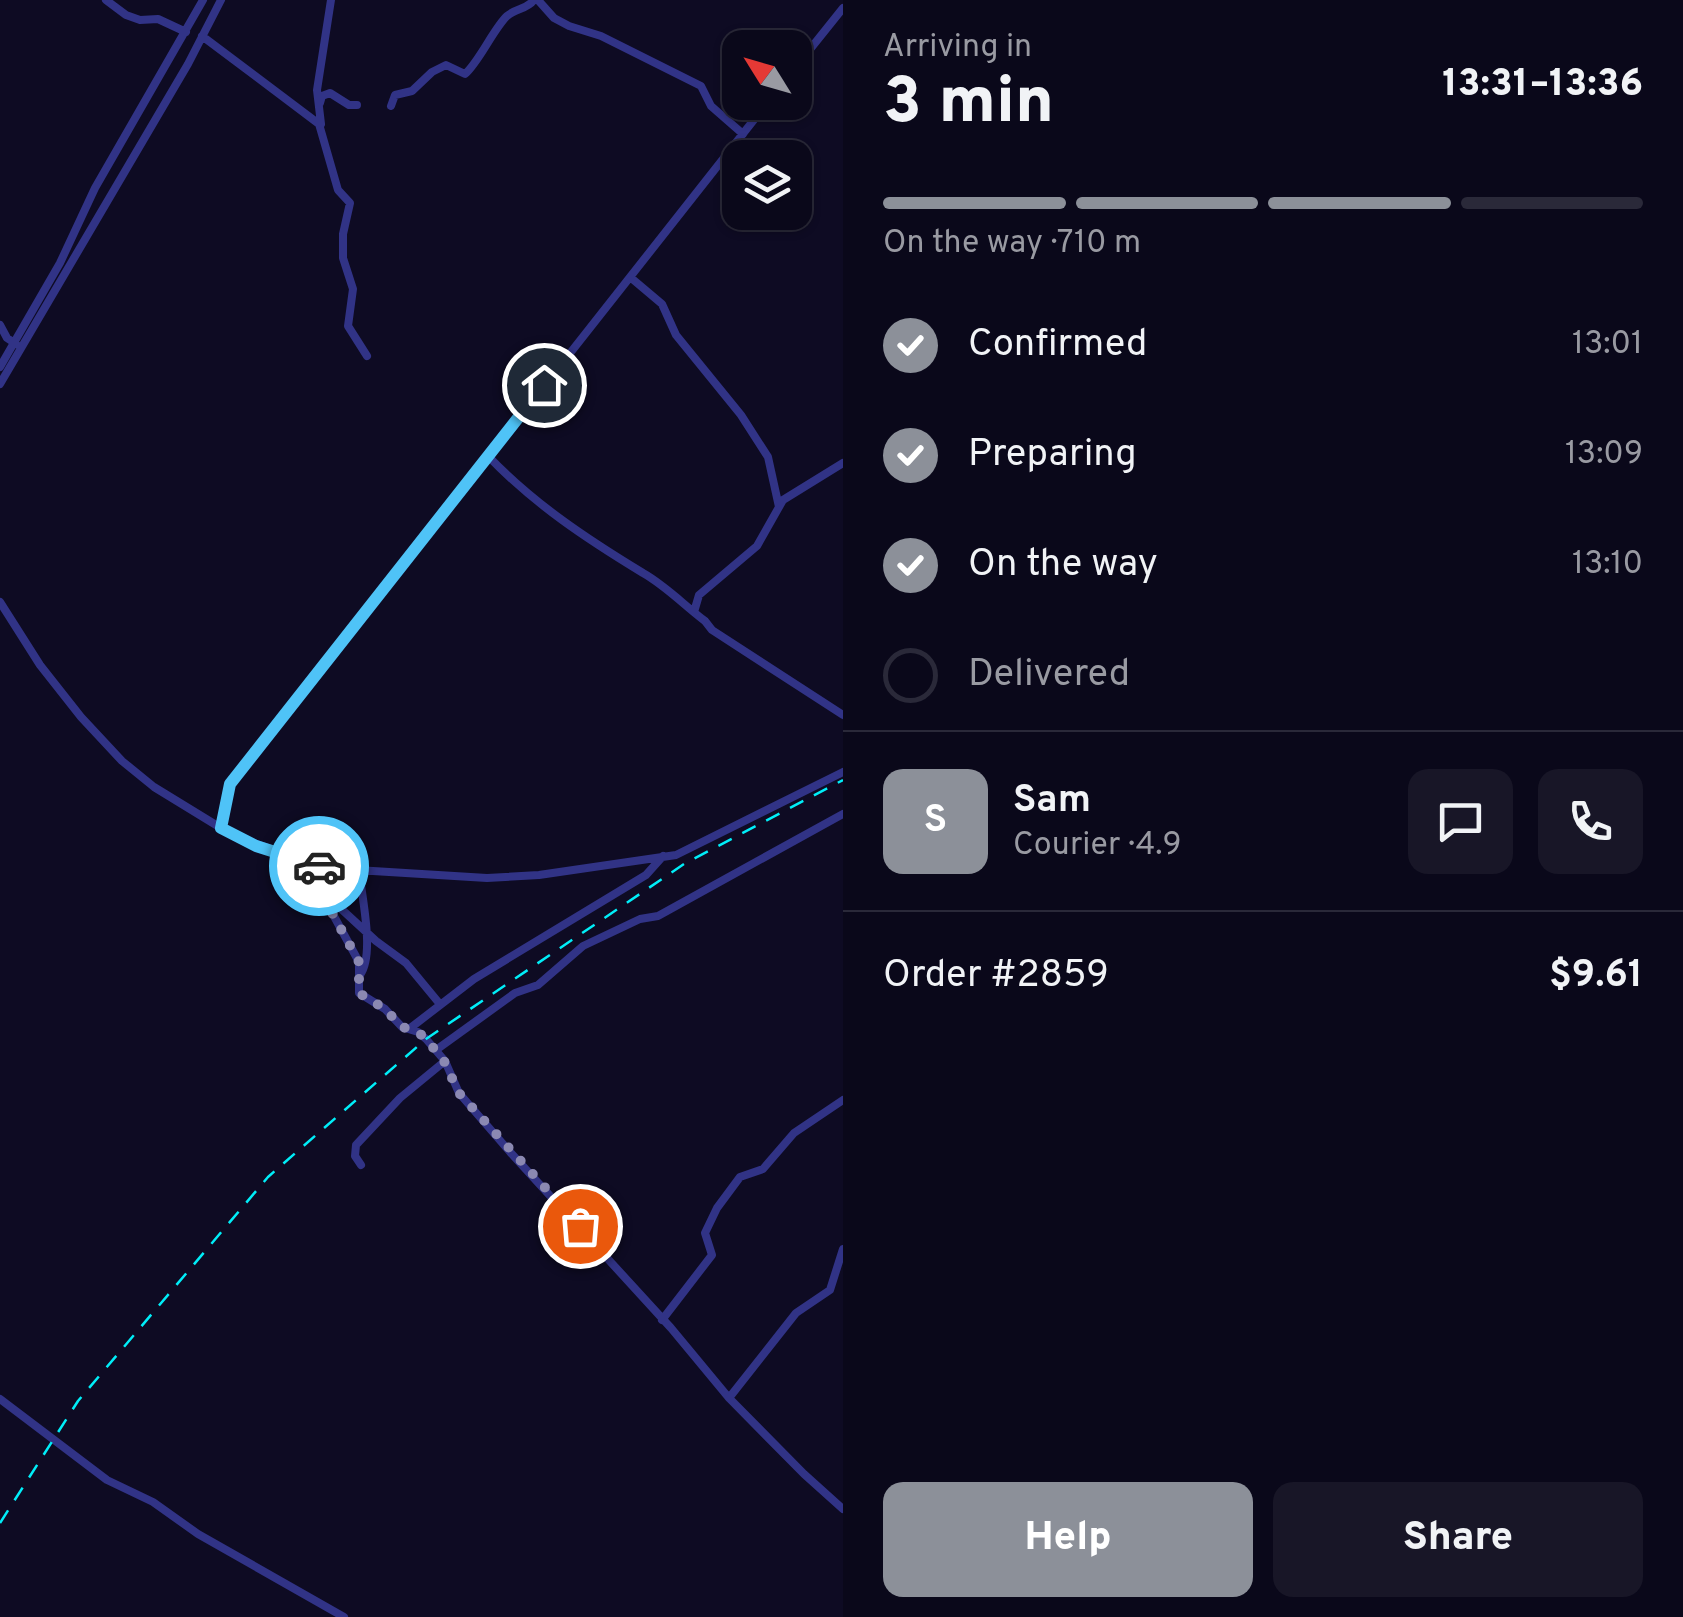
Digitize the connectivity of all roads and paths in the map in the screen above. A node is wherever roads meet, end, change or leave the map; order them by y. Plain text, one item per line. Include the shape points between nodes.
1 (106, 0) edge
2 (204, 0) edge
3 (221, 0) edge
4 (331, 0) edge
5 (536, 0) edge
6 (843, 8) edge
7 (186, 32) junction
8 (202, 36) junction
9 (812, 47) edge
10 (357, 105) dead end
11 (390, 106) dead end
12 (317, 109) junction
13 (308, 116) junction
14 (754, 120) edge
15 (322, 128) junction
16 (743, 134) junction
17 (630, 277) junction
18 (0, 326) edge
19 (18, 345) junction
20 (366, 356) dead end
21 (0, 367) edge
22 (0, 384) edge
23 (488, 456) junction
24 (843, 463) edge
25 (779, 507) junction
26 (0, 602) edge
27 (694, 612) junction
28 (843, 715) edge
29 (843, 772) edge
30 (843, 814) edge
31 (221, 828) junction
32 (663, 856) junction
33 (324, 868) junction
34 (359, 871) junction
35 (328, 904) junction
36 (366, 932) junction
37 (360, 975) junction
38 (439, 1003) junction
39 (409, 1029) junction
40 (436, 1050) junction
41 (444, 1061) junction
42 (843, 1100) edge
43 (361, 1166) dead end
44 (843, 1249) edge
45 (662, 1320) junction
46 (729, 1398) junction
47 (0, 1399) edge
48 (843, 1508) edge
49 (344, 1617) edge

1 - 7 street via 126,15
2 - 7 street
3 - 8 street
4 - 12 street
5 - 11 street via 505,18 471,70 465,74 446,65 412,91 395,95
5 - 16 street via 554,18 701,86 711,106
6 - 9 street
7 - 19 street via 96,188
8 - 13 street
8 - 19 street
10 - 12 street via 330,93
12 - 13 street
12 - 15 street
13 - 15 street
14 - 16 street
15 - 20 street via 338,190 350,202 342,234 353,289 348,326
16 - 17 street
17 - 23 street
17 - 25 street via 662,304 676,335 768,456
18 - 19 street
19 - 21 street
19 - 22 street
23 - 27 street via 534,501
23 - 31 street via 230,784
24 - 25 street
25 - 27 street via 758,546 699,594
26 - 31 street via 80,717 122,760
27 - 28 street
29 - 32 street via 699,846
30 - 40 street via 658,916 583,946 538,985 515,993
31 - 33 street
32 - 34 street via 487,878
32 - 38 street via 646,876
33 - 34 street
33 - 35 street
34 - 36 street
35 - 36 street
35 - 37 street via 357,956
36 - 37 street via 368,957
36 - 38 street via 414,971
37 - 39 street via 359,993
38 - 39 street
39 - 40 street
40 - 41 street
41 - 43 street via 356,1145
41 - 45 street via 459,1093
42 - 45 street via 794,1133 763,1169 734,1182 706,1233 712,1255
44 - 46 street via 830,1290 796,1312
45 - 46 street
46 - 48 street
47 - 49 street via 97,1473

